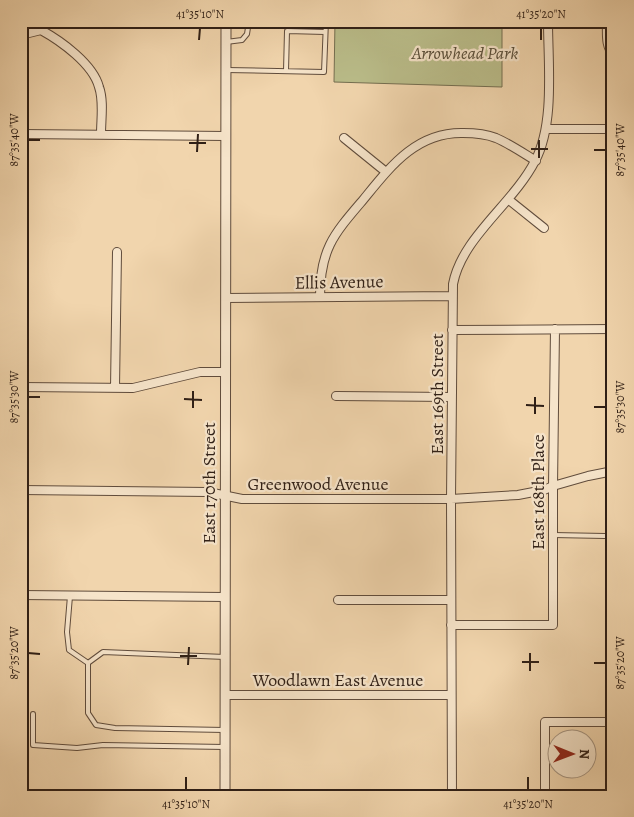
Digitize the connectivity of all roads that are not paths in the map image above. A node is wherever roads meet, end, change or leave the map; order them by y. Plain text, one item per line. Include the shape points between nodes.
1 (37, 21) edge
2 (226, 21) edge
3 (249, 21) edge
4 (326, 21) edge
5 (548, 21) edge
6 (605, 21) edge
7 (41, 30) junction
8 (325, 32) junction
9 (21, 35) edge
10 (226, 42) junction
11 (613, 58) edge
12 (226, 70) junction
13 (286, 71) junction
14 (547, 129) junction
15 (613, 129) edge
16 (21, 134) edge
17 (101, 134) junction
18 (226, 136) junction
19 (344, 138) dead end
20 (536, 160) junction
21 (386, 172) junction
22 (509, 200) junction
23 (544, 228) dead end
24 (117, 252) dead end
25 (452, 296) junction
26 (320, 297) junction
27 (226, 298) junction
28 (555, 329) junction
29 (613, 329) edge
30 (452, 330) junction
31 (226, 372) junction
32 (21, 387) edge
33 (115, 388) junction
34 (336, 396) dead end
35 (452, 397) junction
36 (613, 471) edge
37 (553, 486) junction
38 (21, 490) edge
39 (226, 495) junction
40 (451, 499) junction
41 (553, 535) junction
42 (613, 539) edge
43 (21, 595) edge
44 (70, 596) junction
45 (225, 597) junction
46 (338, 600) dead end
47 (451, 600) junction
48 (451, 625) junction
49 (225, 657) junction
50 (88, 663) junction
51 (225, 695) junction
52 (451, 695) junction
53 (33, 714) dead end
54 (613, 722) edge
55 (225, 730) junction
56 (225, 747) junction
57 (225, 796) edge
58 (452, 796) edge
59 (544, 796) edge

1 - 7 street
2 - 10 street, East 170th Street
3 - 10 lane via 247,34 242,40
4 - 8 lane
5 - 14 street, East 169th Street
6 - 11 lane via 606,49
7 - 9 street
7 - 17 street via 67,47 94,76 101,95
8 - 13 lane via 324,72
8 - 13 lane via 287,31
10 - 12 street, East 170th Street
12 - 13 lane
12 - 18 street, East 170th Street
14 - 15 street
14 - 20 street, East 169th Street
16 - 17 street
17 - 18 street
18 - 27 street, East 170th Street
19 - 21 street
20 - 21 street via 496,138 458,133 418,144
20 - 22 street, East 169th Street
21 - 26 street via 340,226 327,247 321,268
22 - 23 street
22 - 25 street, East 169th Street via 461,259
24 - 33 street
25 - 26 street, Ellis Avenue
25 - 30 street, East 169th Street
26 - 27 street, Ellis Avenue
27 - 31 street, East 170th Street
28 - 29 street
28 - 30 street
28 - 37 street, East 168th Place
30 - 35 street, East 169th Street
31 - 33 street via 200,372 140,387
31 - 39 street, East 170th Street
32 - 33 street
34 - 35 street
35 - 40 street, East 169th Street
36 - 37 street, Greenwood Avenue
37 - 40 street, Greenwood Avenue via 518,495
37 - 41 street, East 168th Place
38 - 39 street, Greenwood Avenue via 208,492
39 - 40 street, Greenwood Avenue via 242,499
39 - 45 street, East 170th Street
40 - 47 street, East 169th Street
41 - 42 lane
41 - 48 street, East 168th Place via 554,625
43 - 44 street
44 - 45 street
44 - 50 lane via 69,650
45 - 49 street, East 170th Street
46 - 47 street
47 - 48 street, East 169th Street
48 - 52 street, East 169th Street
49 - 50 lane via 103,652
49 - 51 street, East 170th Street
50 - 55 lane via 88,713 96,725
51 - 52 street, Woodlawn East Avenue
51 - 55 street, East 170th Street
52 - 58 street, East 169th Street
53 - 56 lane via 34,745 77,748 103,745
54 - 59 street via 544,722
55 - 56 street, East 170th Street
56 - 57 street, East 170th Street

